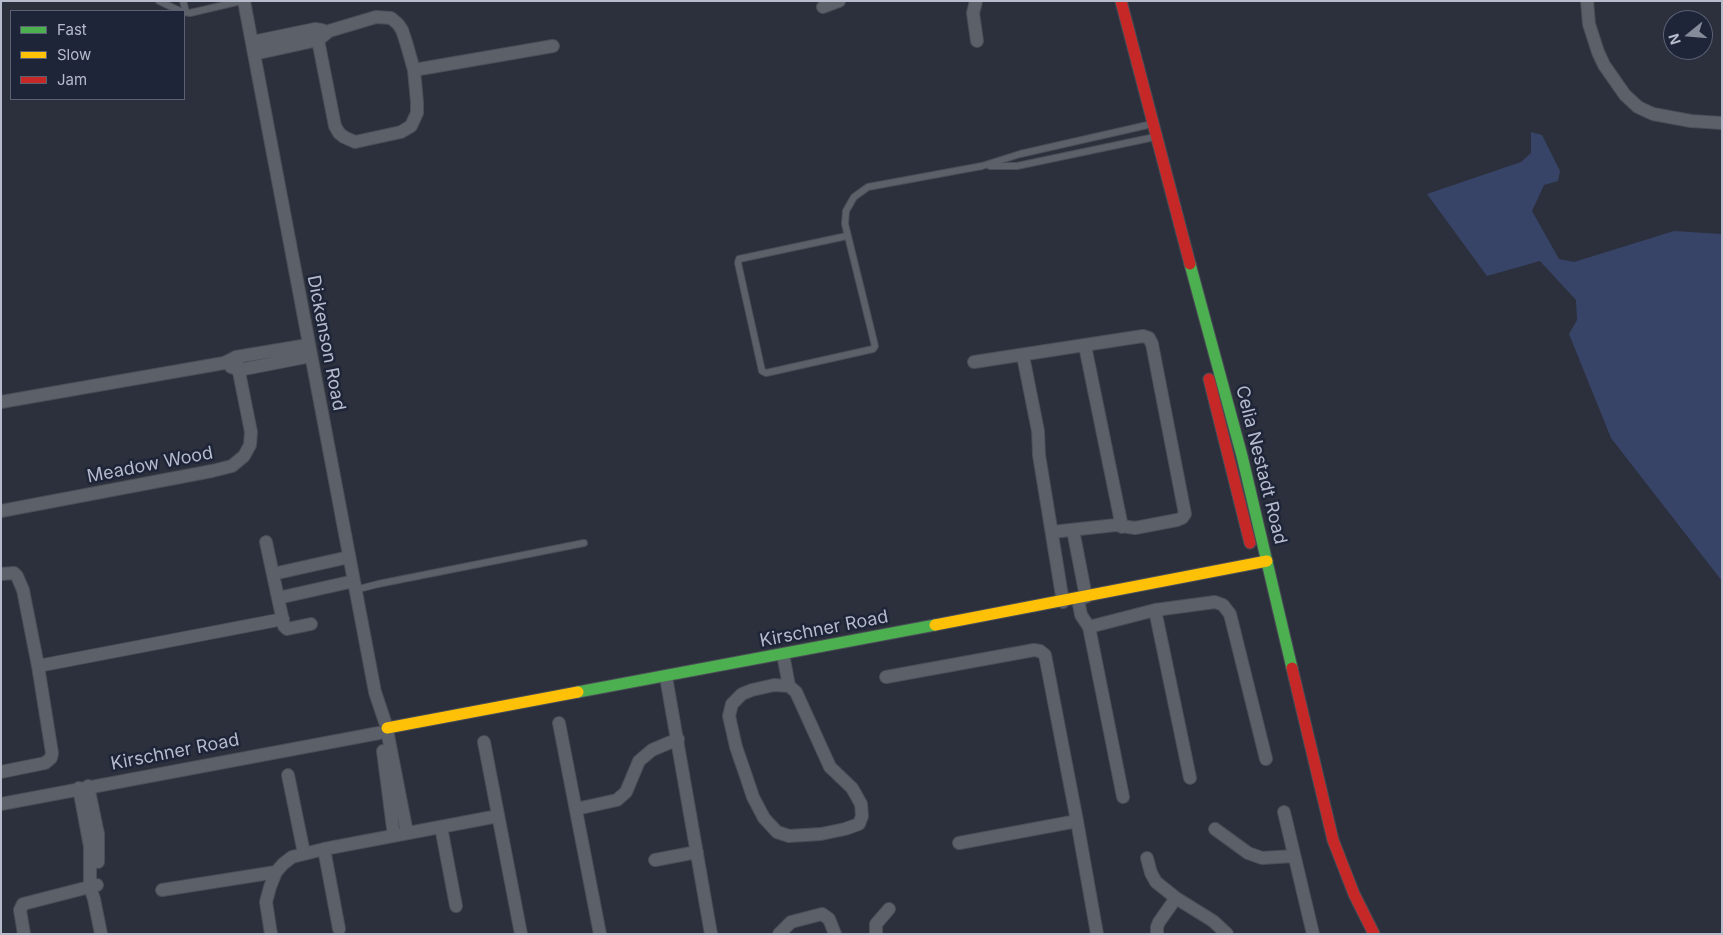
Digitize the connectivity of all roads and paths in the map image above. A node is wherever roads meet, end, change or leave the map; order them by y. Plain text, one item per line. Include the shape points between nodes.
1 (159, 1) edge
2 (242, 1) edge
3 (839, 1) edge
4 (976, 1) edge
5 (1114, 1) edge
6 (1121, 1) edge
7 (1587, 1) edge
8 (823, 8) dead end
9 (179, 10) edge
10 (185, 12) edge
11 (316, 34) junction
12 (977, 41) dead end
13 (553, 46) dead end
14 (253, 48) junction
15 (414, 70) junction
16 (1722, 123) edge
17 (1150, 125) junction
18 (1152, 137) junction
19 (982, 166) junction
20 (846, 236) junction
21 (1085, 346) junction
22 (309, 351) junction
23 (1202, 352) dead end
24 (1023, 356) junction
25 (236, 357) junction
26 (974, 362) dead end
27 (224, 364) junction
28 (239, 370) junction
29 (1207, 370) dead end
30 (1, 402) edge
31 (1, 511) edge
32 (1122, 527) junction
33 (1073, 530) junction
34 (1052, 532) junction
35 (266, 542) dead end
36 (584, 543) dead end
37 (349, 558) junction
38 (1260, 566) junction
39 (1, 574) edge
40 (273, 574) junction
41 (355, 586) junction
42 (1261, 586) dead end
43 (278, 598) junction
44 (1082, 598) junction
45 (1063, 602) junction
46 (1155, 610) junction
47 (283, 619) junction
48 (311, 624) dead end
49 (1089, 627) junction
50 (783, 654) junction
51 (38, 666) junction
52 (666, 677) junction
53 (886, 677) dead end
54 (789, 686) junction
55 (559, 723) dead end
56 (381, 728) junction
57 (678, 739) junction
58 (484, 742) dead end
59 (1266, 759) dead end
60 (1, 772) edge
61 (288, 775) dead end
62 (1190, 778) dead end
63 (84, 787) junction
64 (1123, 797) dead end
65 (1, 804) edge
66 (576, 809) junction
67 (1284, 812) dead end
68 (498, 816) junction
69 (1077, 821) junction
70 (441, 828) junction
71 (1215, 829) dead end
72 (408, 833) junction
73 (394, 836) junction
74 (959, 843) dead end
75 (324, 849) junction
76 (697, 852) junction
77 (304, 853) junction
78 (1294, 856) junction
79 (1147, 858) dead end
80 (655, 860) dead end
81 (276, 872) junction
82 (93, 886) junction
83 (162, 890) dead end
84 (1176, 898) junction
85 (456, 906) dead end
86 (889, 909) dead end
87 (339, 929) dead end
88 (24, 934) edge
89 (101, 934) edge
90 (271, 934) edge
91 (521, 934) edge
92 (600, 934) edge
93 (711, 934) edge
94 (779, 934) edge
95 (835, 934) edge
96 (876, 934) edge
97 (1097, 934) edge
98 (1157, 934) edge
99 (1227, 934) edge
100 (1313, 934) edge
101 (1364, 934) edge
102 (1374, 934) edge

1 - 9 lane
2 - 10 lane
2 - 14 street, Dickenson Road
3 - 8 street
4 - 12 street via 973,13
5 - 17 street, Celia Nestadt Road
6 - 17 street, Celia Nestadt Road
7 - 16 street via 1589,24 1598,52 1614,81 1638,107 1653,114
11 - 14 street
11 - 15 street via 376,17 391,18 402,30
11 - 15 street via 336,126 339,133 351,141 401,132 411,126 418,102
13 - 15 street
14 - 22 street, Dickenson Road
17 - 18 street, Celia Nestadt Road
17 - 19 lane via 1020,154
18 - 19 lane via 1017,166
18 - 23 street, Celia Nestadt Road
18 - 38 street, Celia Nestadt Road via 1242,456
19 - 20 lane via 868,187 854,197 846,211
20 - 20 lane via 739,259 762,371 766,373 875,346
21 - 24 street
21 - 32 street
21 - 32 street via 1143,336 1152,344 1185,514 1177,520 1135,528
22 - 25 street
22 - 28 street
22 - 37 street, Dickenson Road
24 - 26 street
24 - 34 street via 1038,431
25 - 27 street
25 - 28 street, Meadow Wood
27 - 28 street
27 - 30 street
28 - 31 street, Meadow Wood via 251,432 250,445 244,456 232,466
29 - 38 street, Celia Nestadt Road
32 - 33 street
33 - 34 street
33 - 44 street
34 - 45 street
35 - 40 street
36 - 41 lane
37 - 40 street
37 - 41 street, Dickenson Road
38 - 44 street, Kirschner Road
38 - 102 street, Celia Nestadt Road via 1333,840
39 - 51 street via 14,573 20,582
40 - 43 street
41 - 43 street
41 - 56 street, Dickenson Road
42 - 101 street via 1325,848
43 - 47 street
44 - 45 street, Kirschner Road
44 - 49 street via 1081,615
45 - 50 street, Kirschner Road
46 - 49 street
46 - 59 street via 1214,602 1223,605 1230,614
46 - 62 street
47 - 48 street via 287,629
47 - 51 street
49 - 64 street
50 - 52 street, Kirschner Road
50 - 54 street
51 - 60 street via 52,755 45,763
52 - 56 street, Kirschner Road
52 - 57 street
53 - 69 street via 1040,651 1045,655
54 - 54 street via 796,692 830,767 852,788 861,804 859,824 821,834 789,836 777,832 764,818 753,797 736,747 730,716 732,704 752,690 774,685
55 - 66 street
56 - 63 street, Kirschner Road via 356,736
56 - 72 street
56 - 73 street
57 - 66 street via 652,750 639,761 626,792 617,800
57 - 76 street
58 - 68 street
61 - 77 street
63 - 65 street, Kirschner Road
63 - 82 street
66 - 92 street
67 - 78 street
68 - 70 street
68 - 91 street
69 - 74 street
69 - 97 street
70 - 72 street
70 - 85 street
71 - 78 street via 1248,853 1262,858
72 - 73 street
73 - 75 street
75 - 77 street
75 - 87 street
76 - 80 street
76 - 93 street
77 - 81 street via 287,860
78 - 100 street
79 - 84 street via 1156,882
81 - 83 street
81 - 90 street via 266,902
82 - 88 street via 23,904 20,910
82 - 89 street
84 - 98 street via 1159,922
84 - 99 street via 1213,921
86 - 96 street via 876,924
94 - 95 street via 791,922 822,914 829,919

